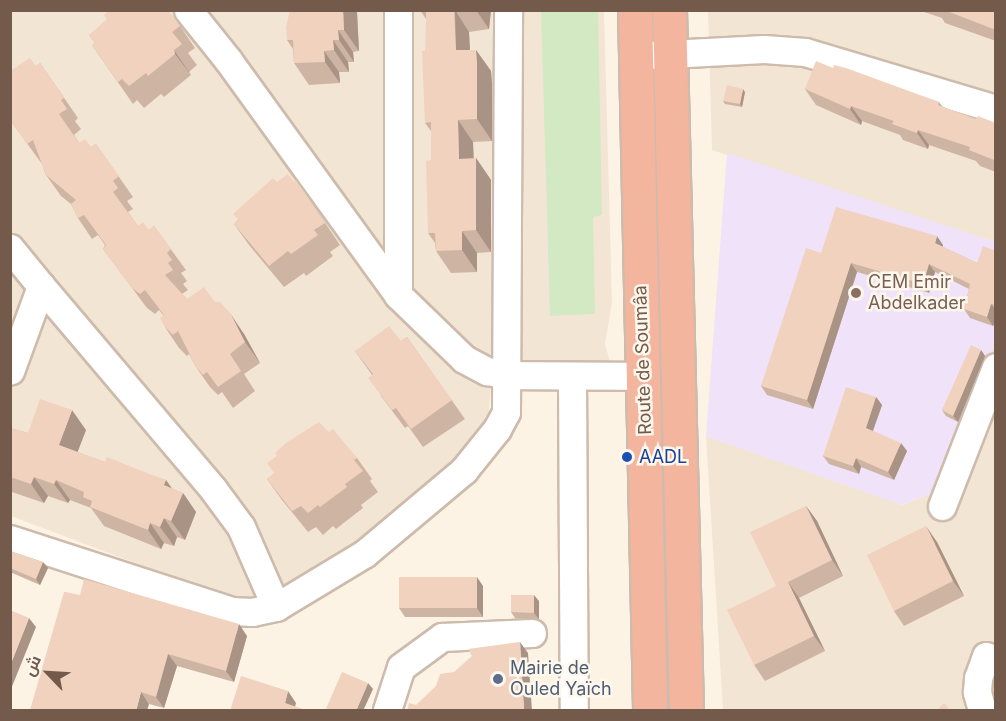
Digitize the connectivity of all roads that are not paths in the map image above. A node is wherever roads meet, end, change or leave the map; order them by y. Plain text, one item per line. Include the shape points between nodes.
1 (188, 10) edge
2 (398, 10) edge
3 (508, 10) edge
4 (635, 10) edge
5 (669, 10) edge
6 (670, 55) junction
7 (636, 56) junction
8 (996, 110) edge
9 (10, 248) edge
10 (41, 286) junction
11 (399, 295) junction
12 (996, 366) edge
13 (10, 371) edge
14 (507, 375) junction
15 (572, 376) junction
16 (645, 376) junction
17 (942, 506) dead end
18 (10, 539) edge
19 (276, 607) junction
20 (532, 633) dead end
21 (996, 660) edge
22 (387, 711) edge
23 (574, 711) edge
24 (650, 711) edge
25 (686, 711) edge
26 (982, 711) edge

1 - 11 street
2 - 11 street
3 - 14 street
4 - 7 highway, Route de Soumâa
5 - 6 highway, Route de Soumâa
6 - 7 street
6 - 8 street via 764,49 805,52
6 - 25 highway, Route de Soumâa
7 - 16 highway, Route de Soumâa
9 - 10 street
10 - 13 street
10 - 19 street via 234,517
11 - 14 street via 464,359 487,371
12 - 17 street
14 - 15 street
14 - 19 street via 506,412 464,470 364,554
15 - 16 street
15 - 23 street
16 - 24 highway, Route de Soumâa
18 - 19 street via 231,611
20 - 22 street via 442,637 401,667
21 - 26 street via 986,656 978,678

